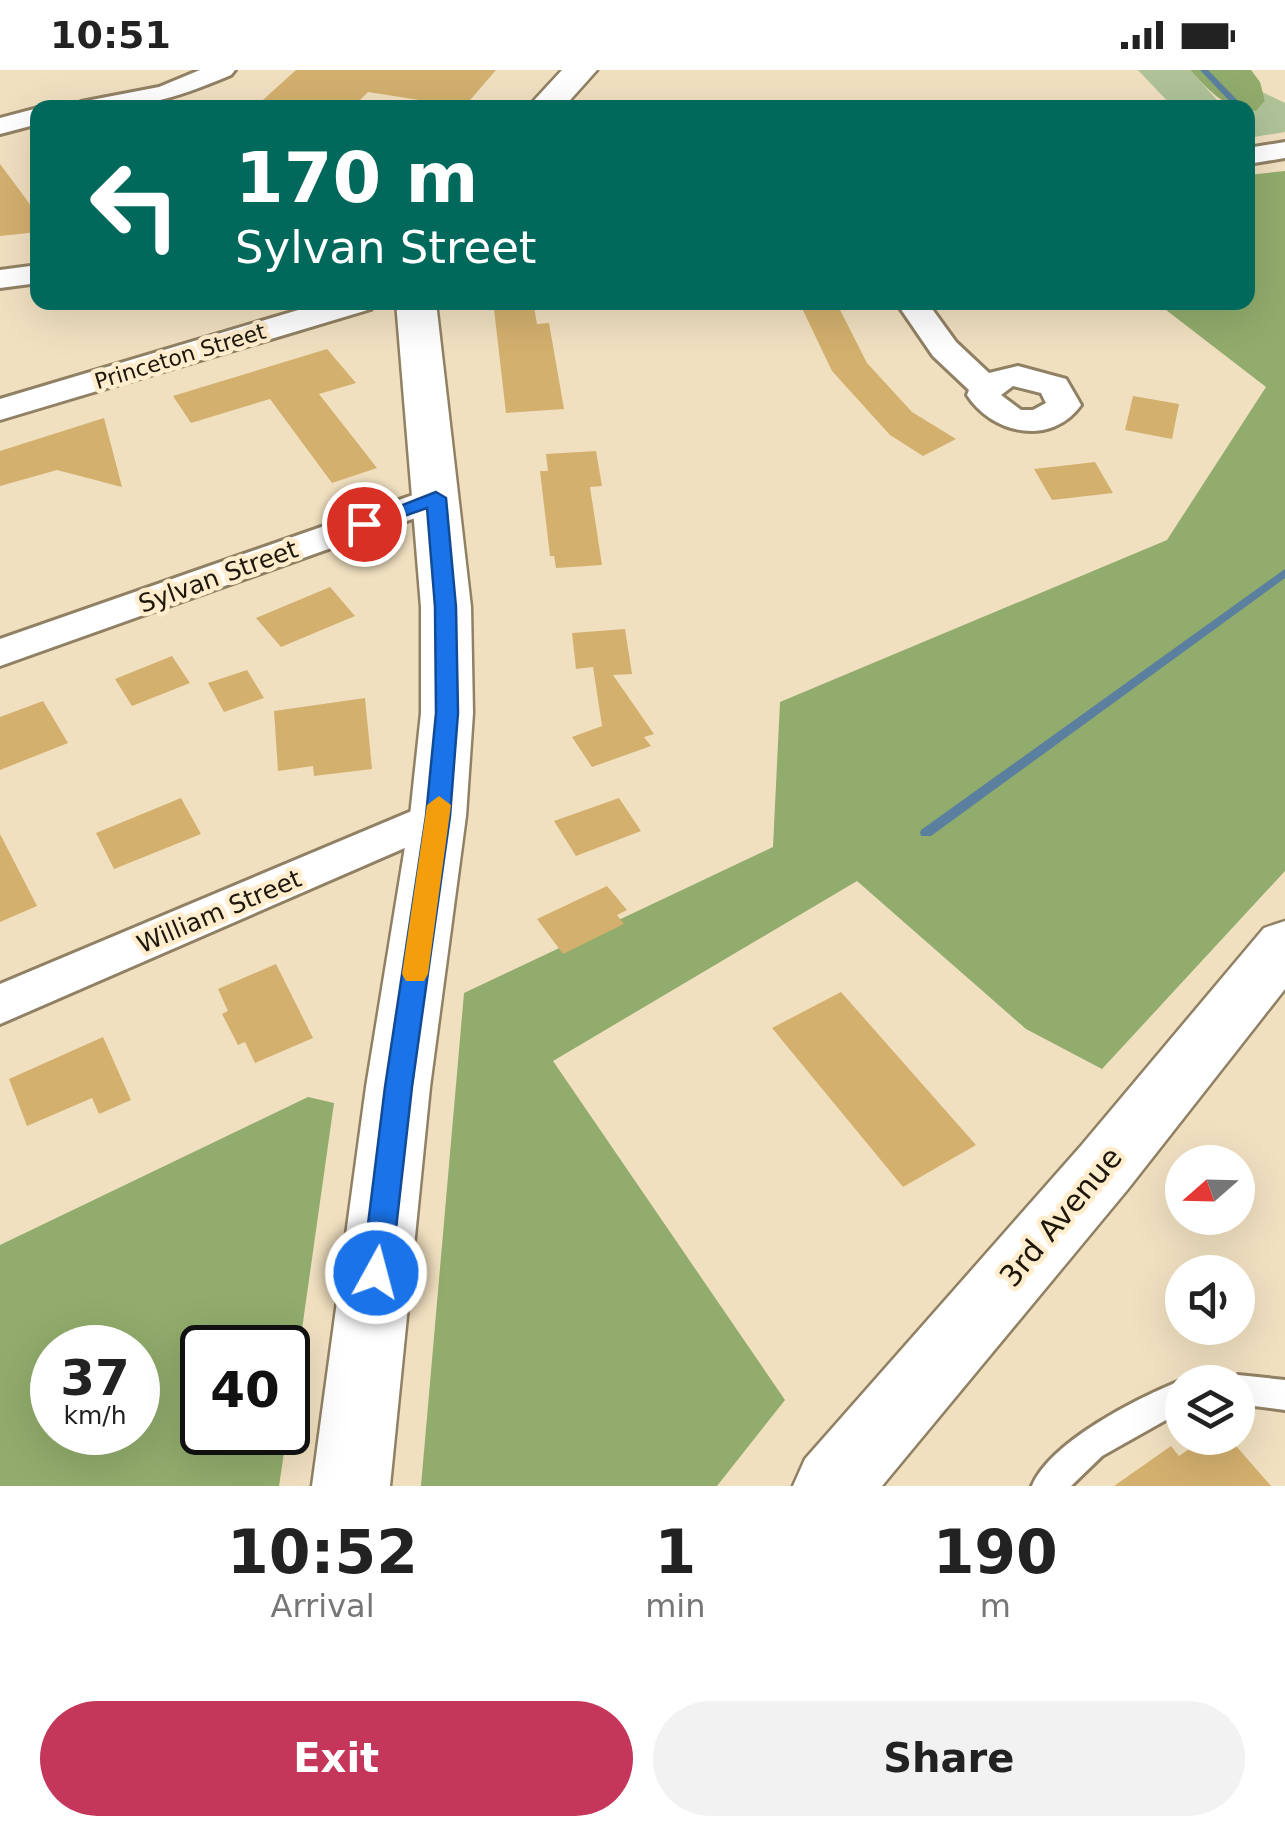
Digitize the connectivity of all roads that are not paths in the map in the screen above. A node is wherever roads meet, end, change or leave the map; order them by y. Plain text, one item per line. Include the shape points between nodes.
1 (222, 70) edge
2 (581, 70) edge
3 (131, 100) edge
4 (552, 100) edge
5 (30, 118) edge
6 (0, 126) edge
7 (1285, 150) edge
8 (1255, 155) edge
9 (30, 275) edge
10 (0, 278) edge
11 (333, 310) edge
12 (417, 310) edge
13 (915, 310) edge
14 (987, 388) dead end
15 (0, 410) edge
16 (436, 498) junction
17 (0, 654) edge
18 (438, 816) junction
19 (1285, 944) edge
20 (0, 1005) edge
21 (1255, 1392) edge
22 (1285, 1395) edge
23 (1165, 1405) edge
24 (350, 1486) edge
25 (832, 1486) edge
26 (1048, 1486) edge

1 - 3 street
2 - 4 street
5 - 6 street
7 - 8 street
9 - 10 street
11 - 15 street, Princeton Street
12 - 16 street
13 - 14 street via 950,359
16 - 17 street, Sylvan Street
16 - 18 street via 447,713
18 - 20 street, William Street
18 - 24 street
19 - 25 street, 3rd Avenue
21 - 22 lane
23 - 26 lane via 1091,1446

